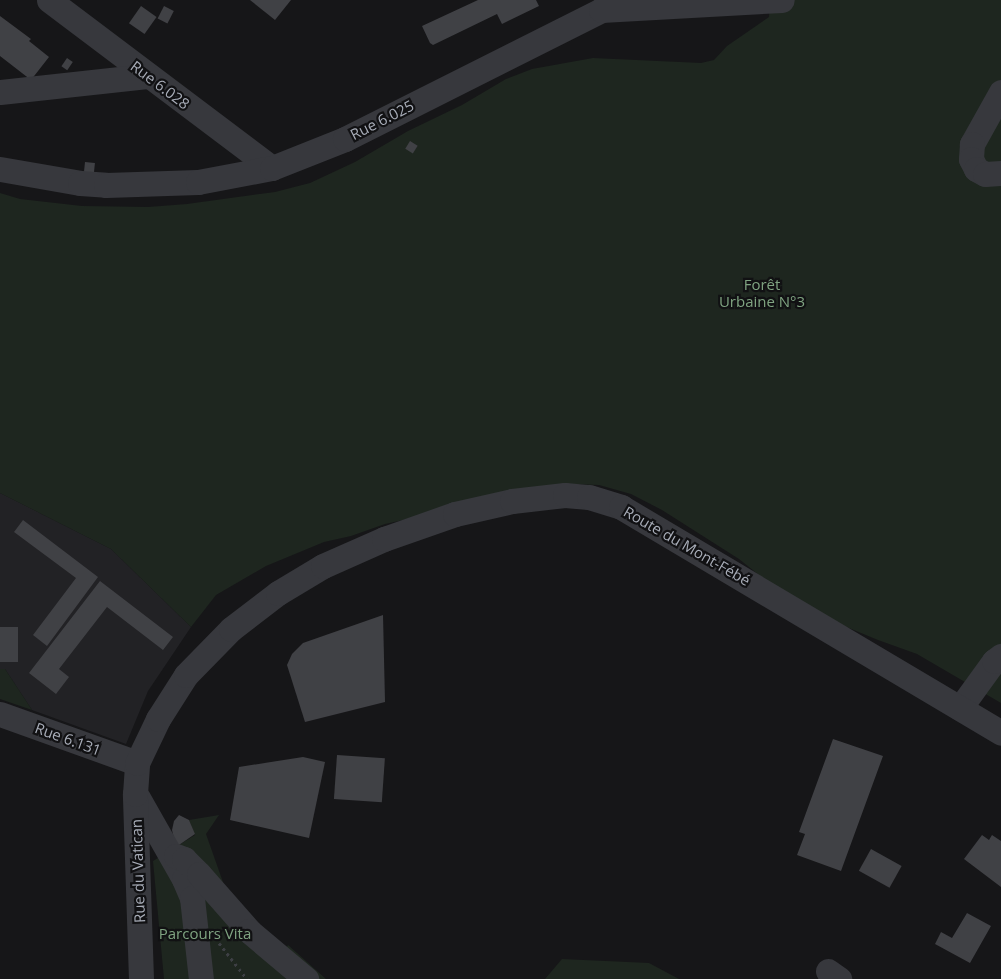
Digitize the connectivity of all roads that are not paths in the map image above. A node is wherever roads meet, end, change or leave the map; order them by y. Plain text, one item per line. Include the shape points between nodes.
1 (49, 0) edge
2 (764, 1) edge
3 (147, 76) junction
4 (0, 92) edge
5 (1001, 92) edge
6 (272, 168) junction
7 (0, 169) edge
8 (1001, 173) edge
9 (1001, 656) edge
10 (960, 708) junction
11 (0, 714) edge
12 (1001, 734) edge
13 (137, 763) junction
14 (135, 794) junction
15 (167, 852) junction
16 (141, 979) edge
17 (200, 979) edge
18 (306, 979) edge

1 - 3 street, Rue 6.028
2 - 6 street, Rue 6.025 via 601,10 345,139
3 - 4 street
3 - 6 street, Rue 6.028
5 - 8 street via 972,144 971,159 976,169 985,174
6 - 7 street, Rue 6.025 via 198,182 106,185
9 - 10 street
10 - 12 street, Route du Mont-Fébé
10 - 13 street, Route du Mont-Fébé via 621,507 589,497 536,497 455,514 384,539 323,566 278,593 231,629 186,675 158,720
11 - 13 street, Rue 6.131
13 - 14 street, Rue du Vatican
14 - 15 street
14 - 16 street, Rue du Vatican
15 - 17 street via 192,898
15 - 18 street via 184,859 249,931

